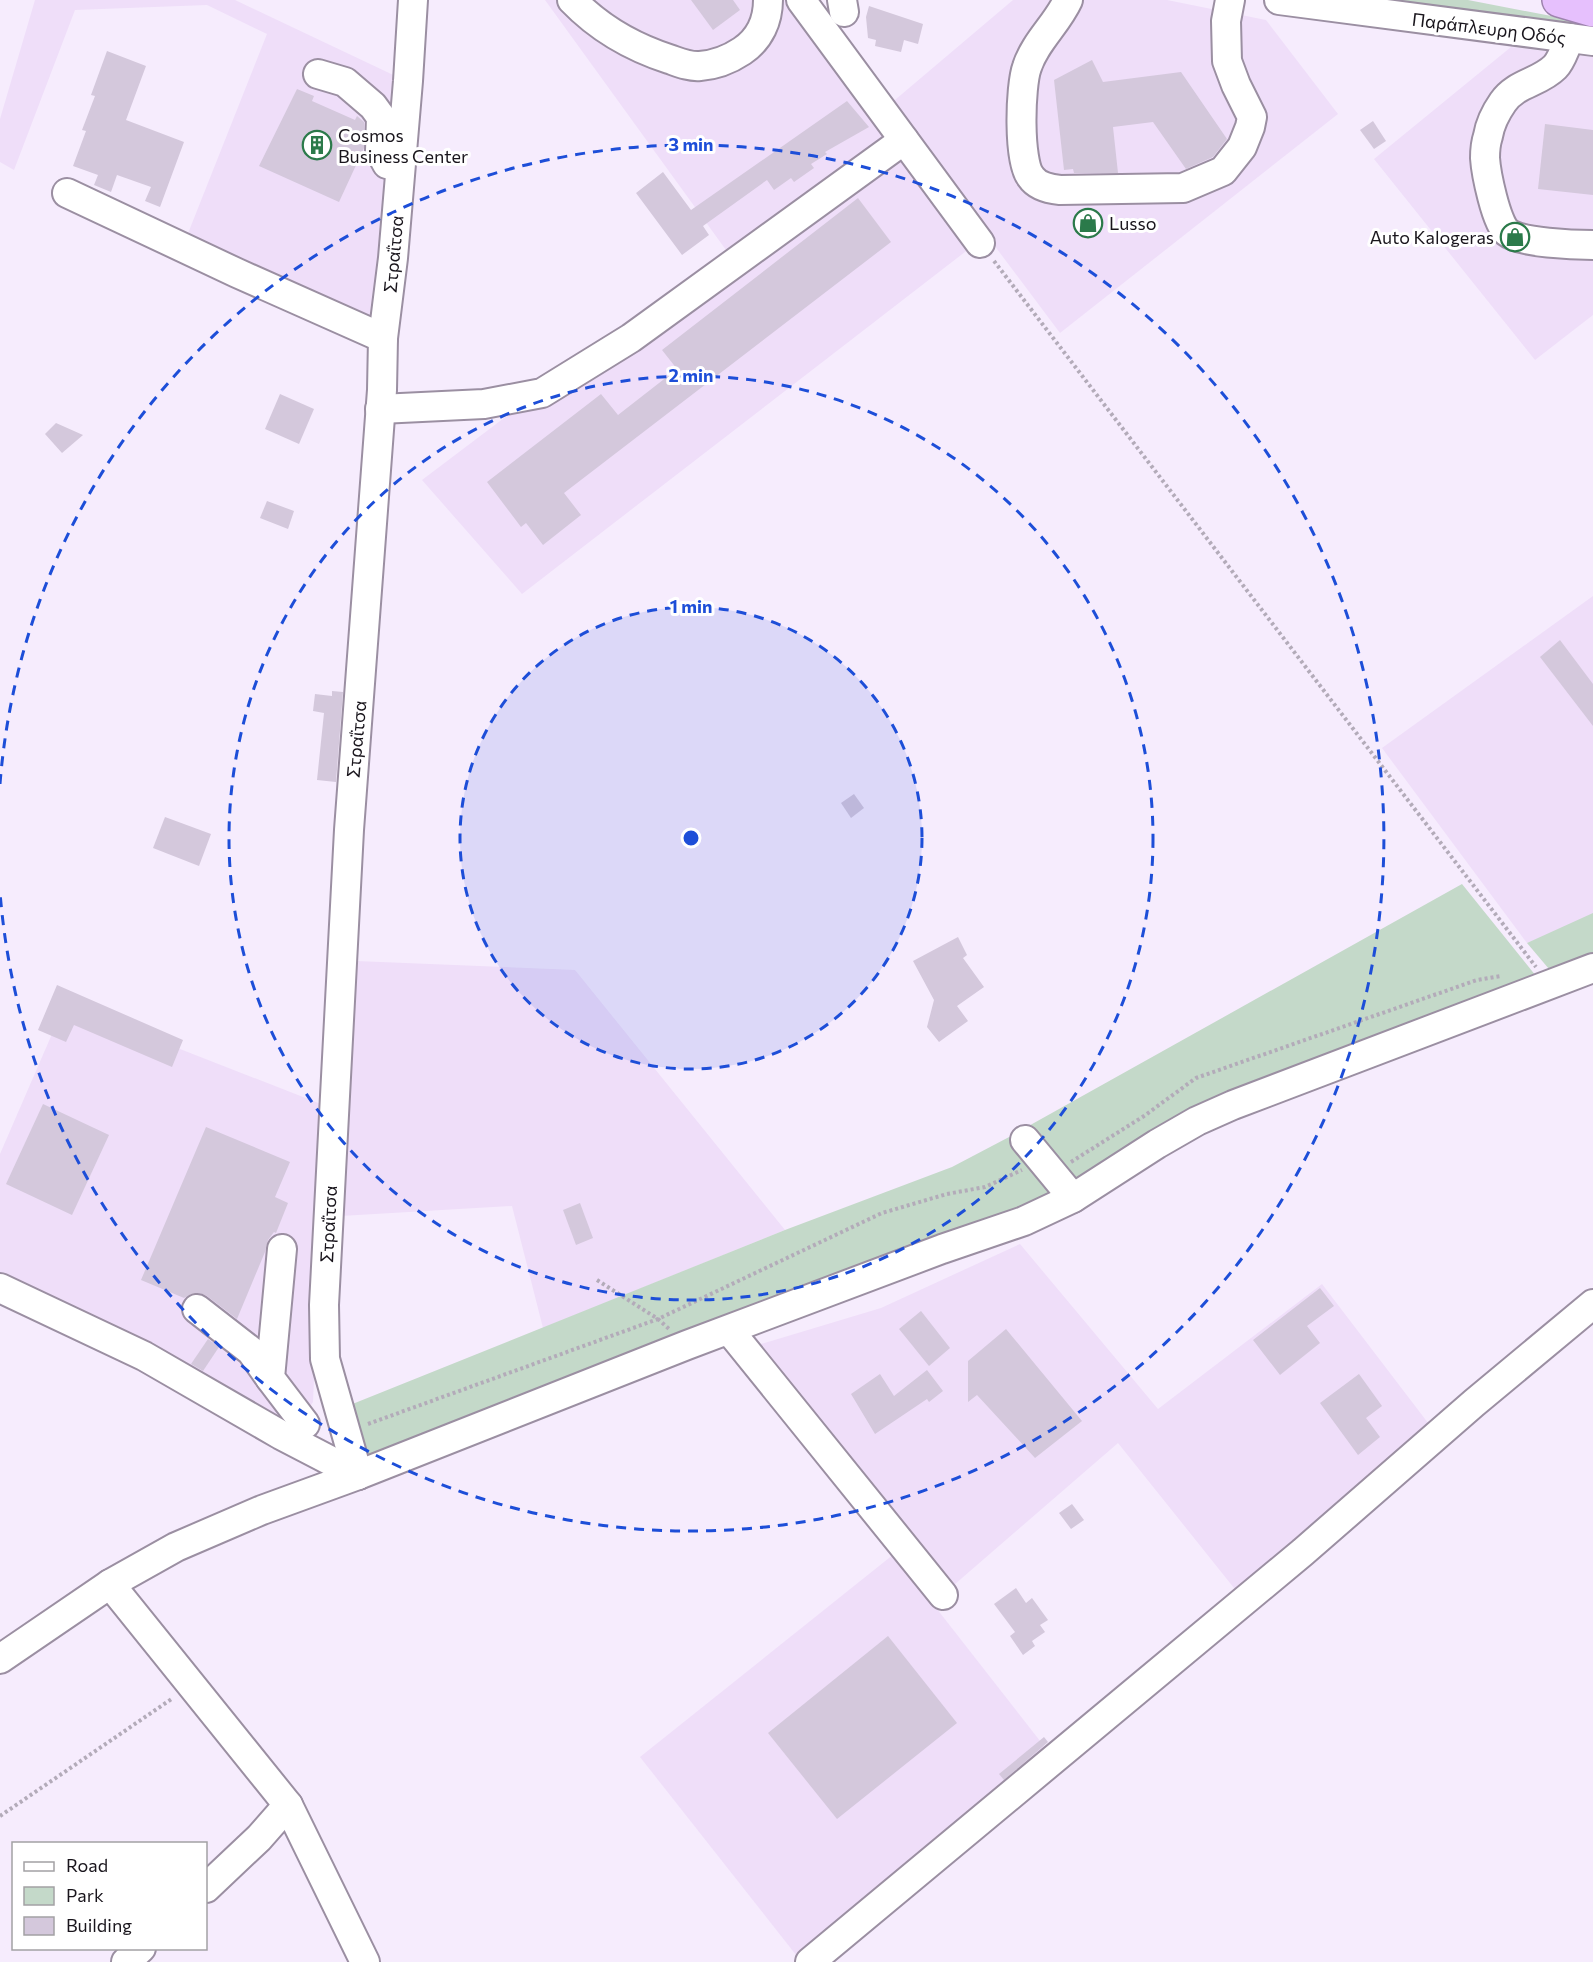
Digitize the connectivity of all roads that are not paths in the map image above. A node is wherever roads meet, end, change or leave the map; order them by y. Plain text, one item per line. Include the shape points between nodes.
1 (413, 0) edge
2 (572, 0) edge
3 (768, 0) edge
4 (801, 0) edge
5 (1068, 0) edge
6 (1230, 0) edge
7 (1279, 0) edge
8 (1559, 0) edge
9 (1593, 10) edge
10 (1581, 40) edge
11 (318, 74) dead end
12 (904, 140) junction
13 (400, 167) junction
14 (67, 193) dead end
15 (980, 243) road end
16 (1593, 245) edge
17 (383, 338) junction
18 (380, 409) junction
19 (1593, 968) edge
20 (1040, 1158) road end
21 (1073, 1198) junction
22 (282, 1249) dead end
23 (0, 1288) edge
24 (1593, 1304) edge
25 (197, 1309) dead end
26 (729, 1330) junction
27 (325, 1359) junction
28 (270, 1378) junction
29 (293, 1430) junction
30 (357, 1475) junction
31 (110, 1584) junction
32 (943, 1595) dead end
33 (0, 1659) edge
34 (288, 1805) junction
35 (207, 1887) edge
36 (139, 1950) edge
37 (126, 1962) edge
38 (365, 1962) edge
39 (810, 1962) edge

1 - 13 street, Στραΐτσα
2 - 3 street via 609,32 682,64 698,66 731,57 752,42 761,32
4 - 12 street
5 - 6 street via 1042,38 1023,81 1027,168 1031,177 1048,188 1060,190 1184,188 1223,171 1242,147 1252,117 1227,61
7 - 10 street, Παράπλευρη Οδός
8 - 9 highway
10 - 16 street via 1540,79 1514,89 1503,101 1488,136 1485,159 1494,204 1508,234
11 - 13 street via 345,82 373,106 381,117 380,151 387,164
12 - 15 street
12 - 18 street via 631,338 542,393 484,404
13 - 17 street, Στραΐτσα
14 - 17 street
17 - 18 street, Στραΐτσα
18 - 27 street, Στραΐτσα via 349,830 324,1305
19 - 21 street via 1233,1105 1157,1144
20 - 21 street
21 - 26 street via 1024,1221
22 - 28 street
23 - 29 street
24 - 39 street via 1303,1552
25 - 28 street via 251,1351
26 - 30 street
26 - 32 street
27 - 29 street via 321,1406
27 - 30 street, Στραΐτσα
28 - 29 street
29 - 30 street
30 - 31 street via 176,1547
31 - 33 street
31 - 34 street
34 - 35 street
34 - 38 street
36 - 37 street

